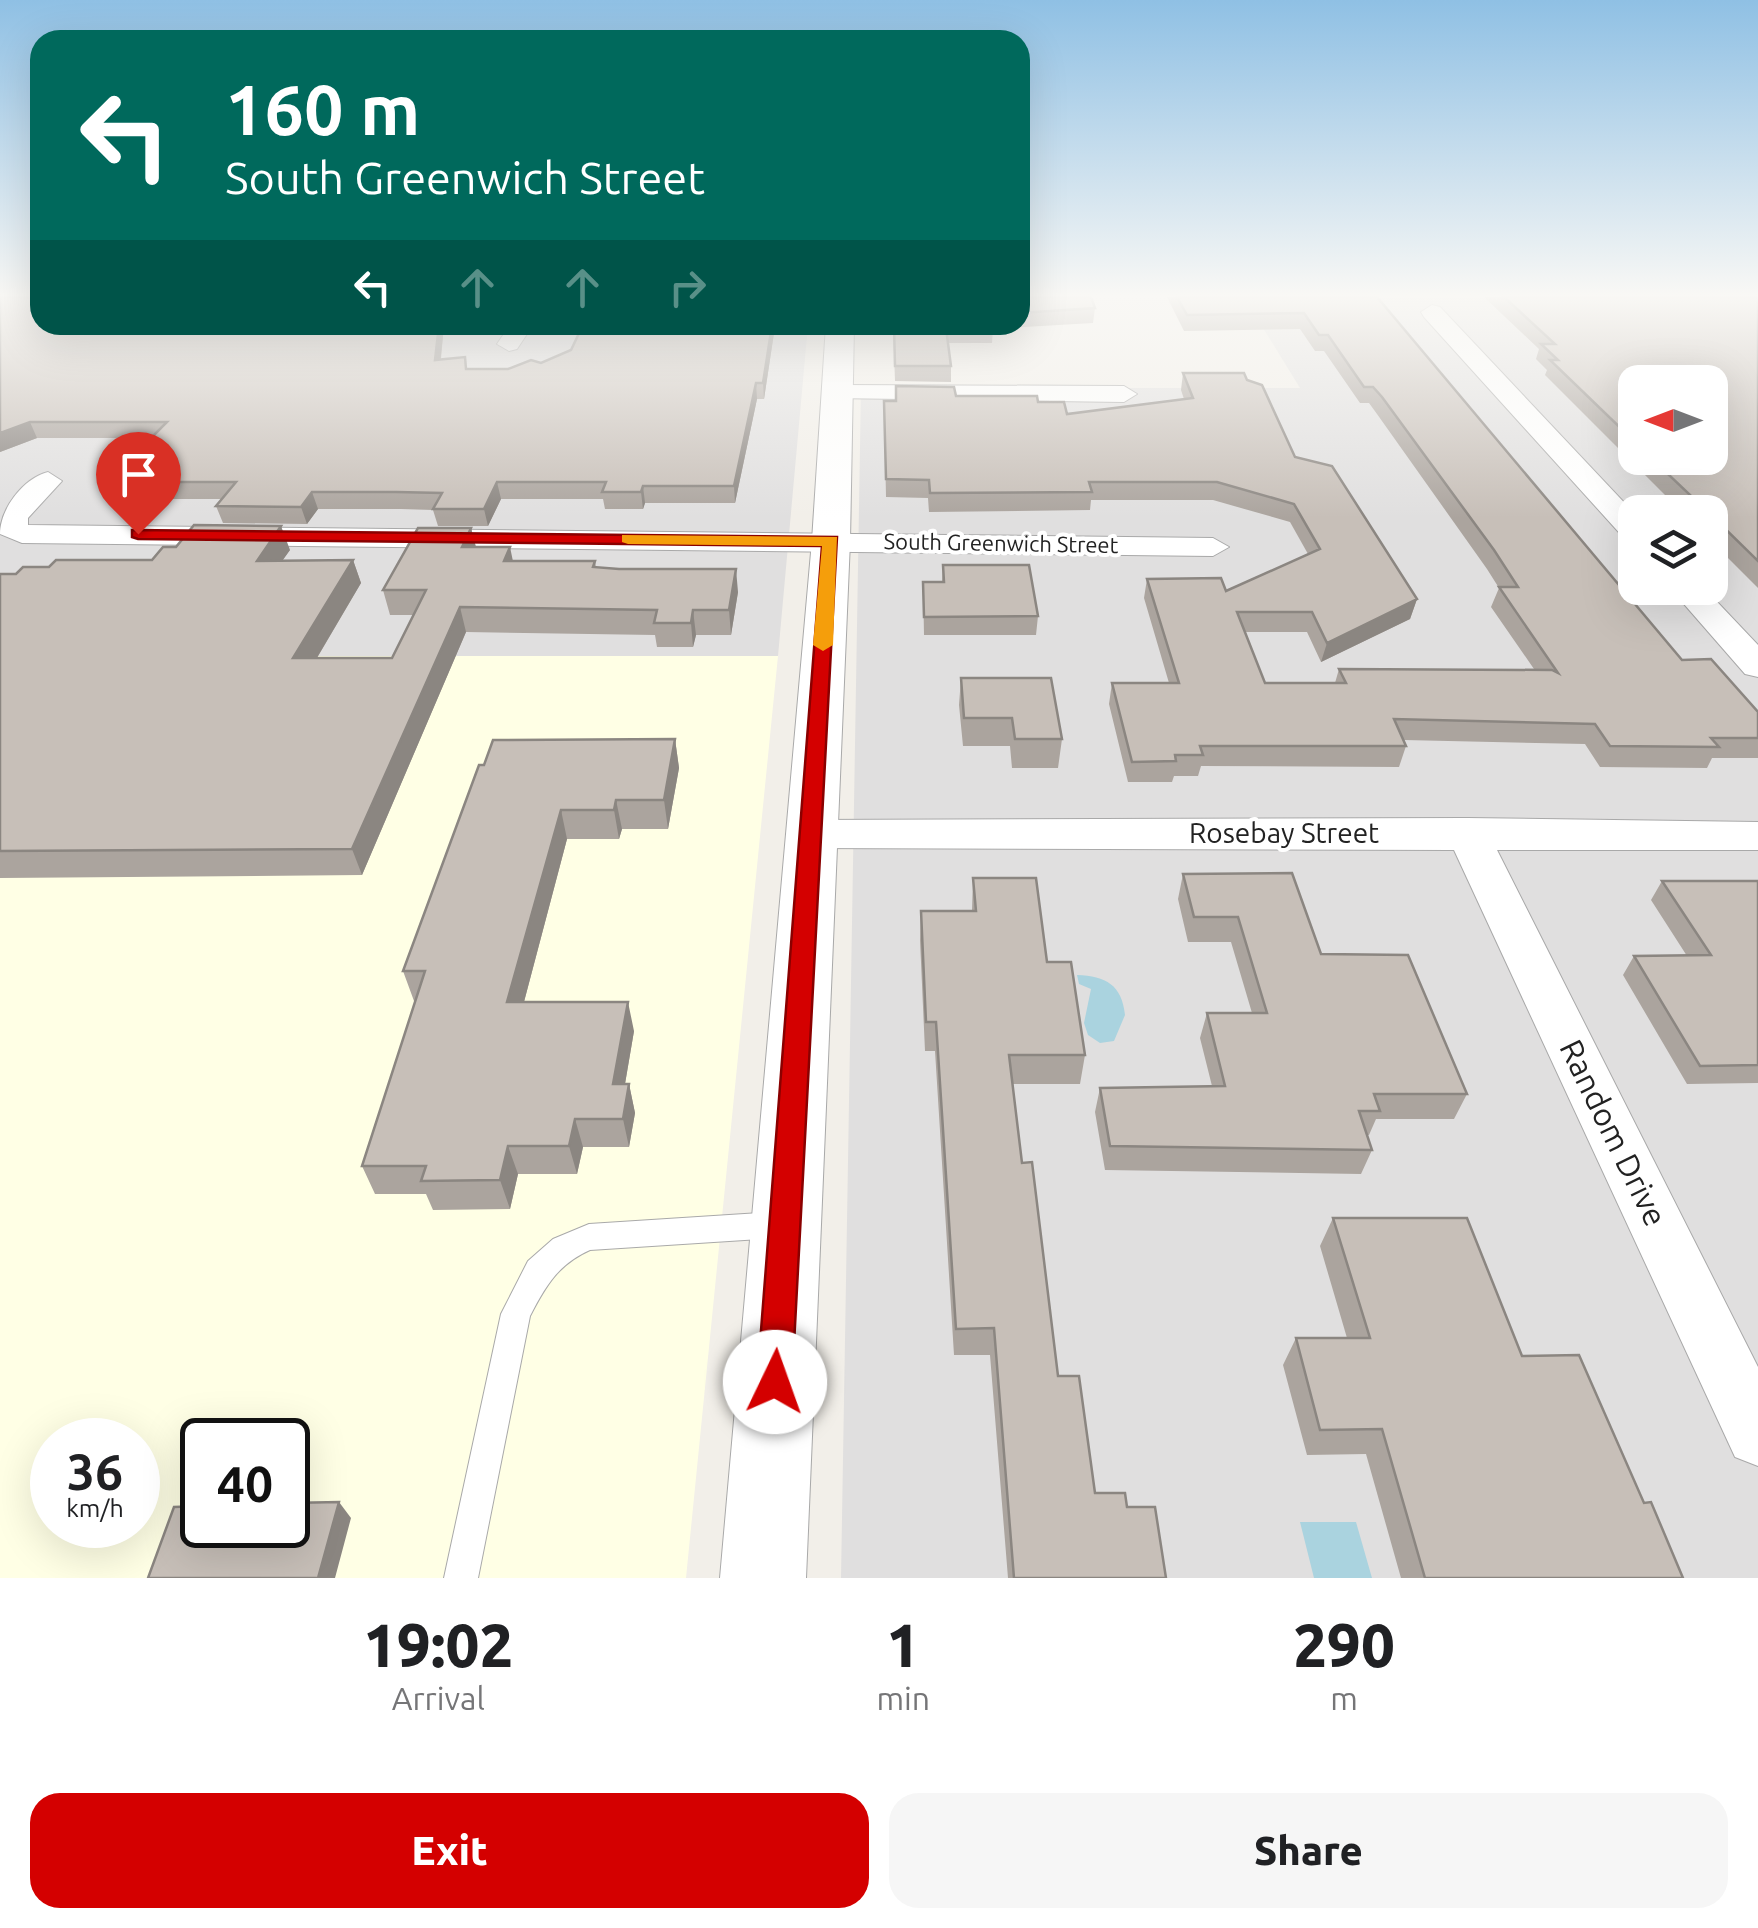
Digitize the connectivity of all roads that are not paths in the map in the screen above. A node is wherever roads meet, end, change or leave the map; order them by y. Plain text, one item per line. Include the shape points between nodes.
1 (839, 371) edge
2 (1486, 371) edge
3 (838, 393) junction
4 (1124, 394) dead end
5 (48, 481) dead end
6 (1618, 514) edge
7 (831, 541) junction
8 (1213, 547) dead end
9 (1702, 605) edge
10 (1758, 666) edge
11 (1467, 832) junction
12 (810, 834) junction
13 (1758, 836) edge
14 (784, 1224) junction
15 (1758, 1434) edge
16 (461, 1578) edge
17 (762, 1578) edge

1 - 3 street
2 - 6 street
3 - 4 street
3 - 7 street
5 - 7 street, South Greenwich Street via 10,528 22,534
7 - 8 street, South Greenwich Street
7 - 12 street
9 - 10 street
11 - 12 street, Rosebay Street
11 - 13 street, Rosebay Street
11 - 15 street, Random Drive
12 - 14 street
14 - 16 lane via 589,1237 538,1270 516,1314
14 - 17 street

